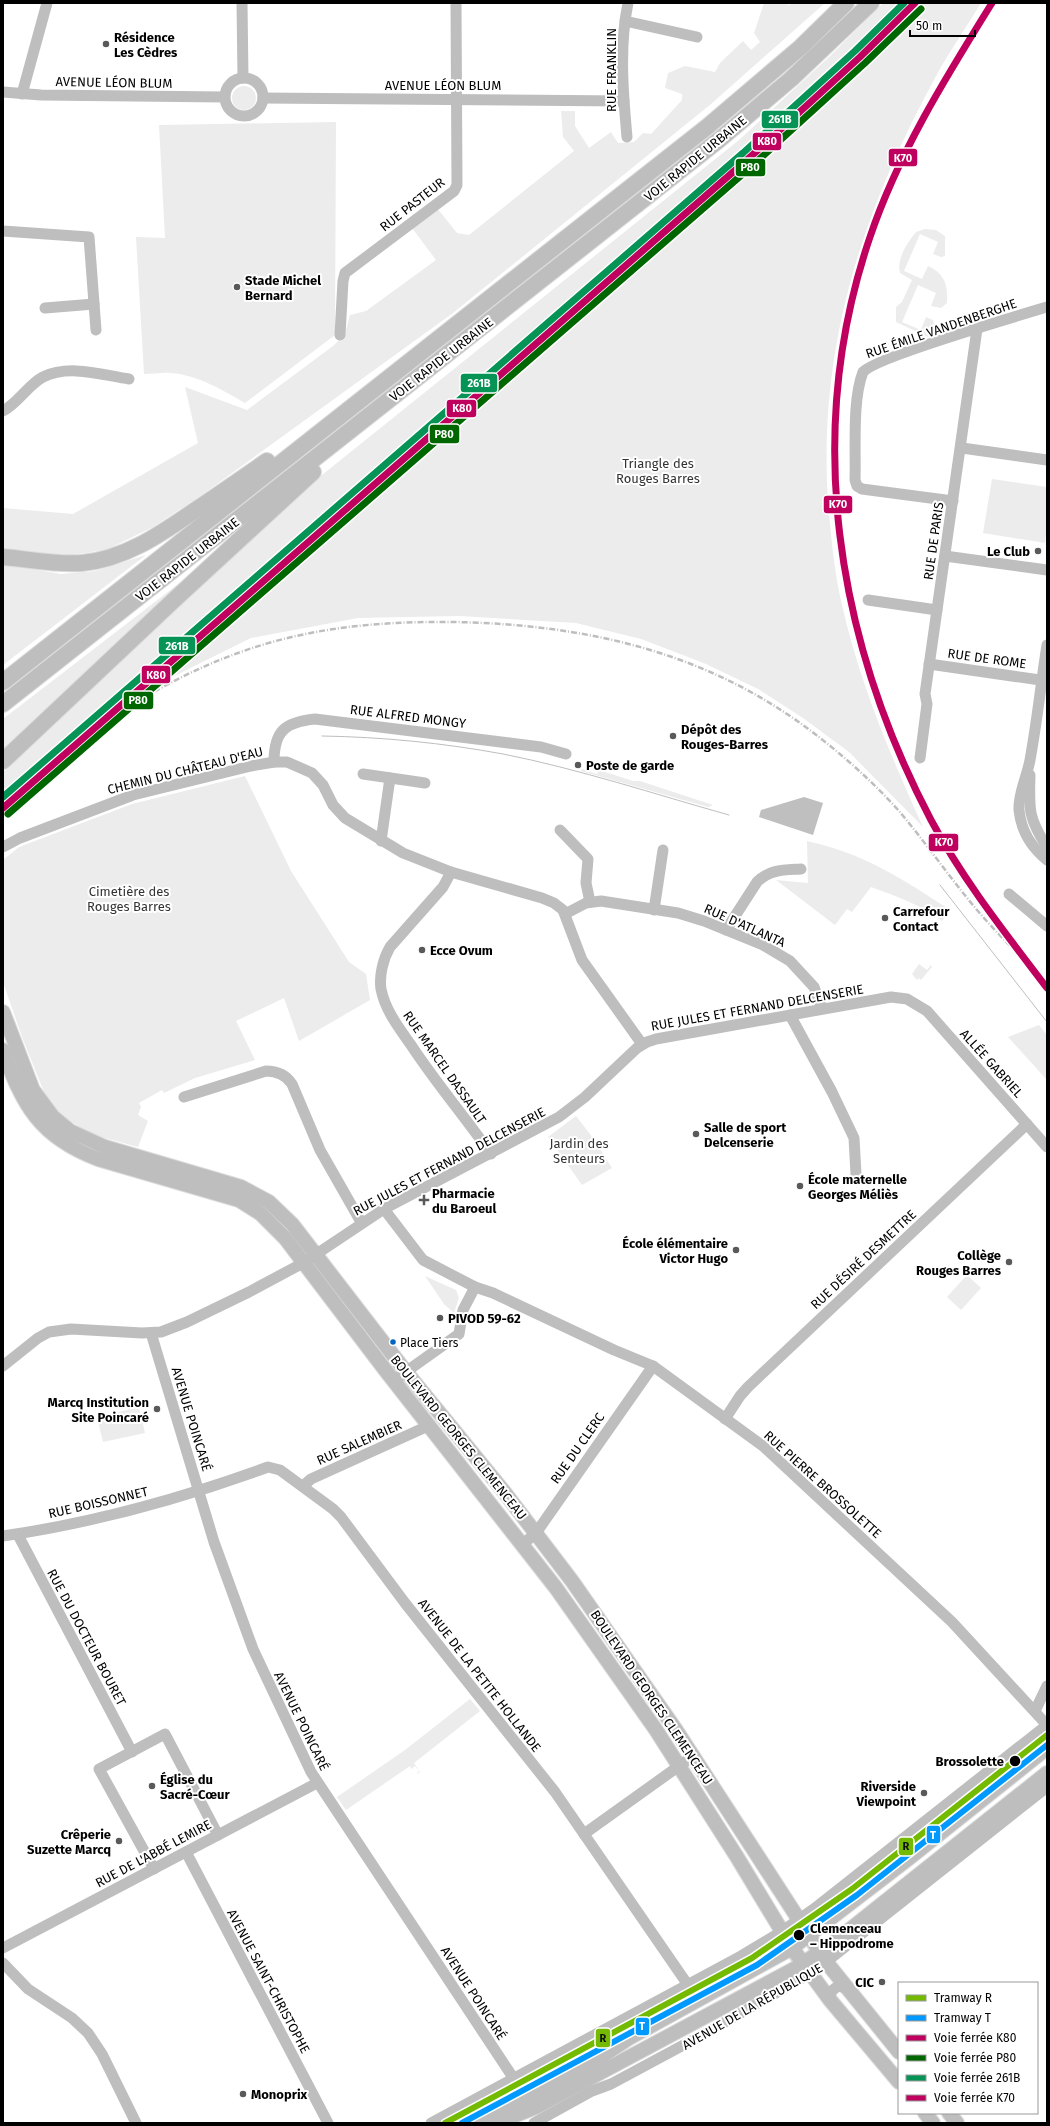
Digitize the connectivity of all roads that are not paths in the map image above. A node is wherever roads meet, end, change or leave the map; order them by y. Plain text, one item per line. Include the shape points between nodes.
1 (47, 3) edge
2 (242, 3) edge
3 (456, 3) edge
4 (628, 3) edge
5 (834, 3) edge
6 (846, 3) edge
7 (870, 3) edge
8 (625, 21) junction
9 (697, 37) dead end
10 (801, 47) junction
11 (243, 78) junction
12 (3, 92) edge
13 (22, 94) junction
14 (224, 97) junction
15 (263, 98) junction
16 (458, 99) junction
17 (624, 101) junction
18 (627, 137) dead end
19 (3, 230) edge
20 (94, 304) junction
21 (1047, 307) edge
22 (45, 308) dead end
23 (977, 329) junction
24 (96, 330) dead end
25 (340, 335) dead end
26 (410, 361) junction
27 (129, 379) dead end
28 (398, 392) junction
29 (3, 411) edge
30 (962, 448) junction
31 (1047, 460) edge
32 (953, 501) junction
33 (945, 556) junction
34 (3, 557) edge
35 (1047, 570) edge
36 (868, 600) dead end
37 (937, 610) junction
38 (1047, 645) edge
39 (929, 664) junction
40 (1044, 680) edge
41 (3, 682) edge
42 (3, 704) edge
43 (566, 754) dead end
44 (920, 758) dead end
45 (1030, 758) junction
46 (3, 761) edge
47 (274, 762) junction
48 (363, 774) dead end
49 (390, 778) junction
50 (425, 783) dead end
51 (560, 830) dead end
52 (381, 841) junction
53 (3, 846) edge
54 (1047, 847) edge
55 (663, 850) dead end
56 (1047, 860) edge
57 (801, 869) dead end
58 (451, 872) junction
59 (1009, 894) dead end
60 (590, 902) junction
61 (654, 910) junction
62 (565, 914) junction
63 (1047, 926) edge
64 (726, 930) junction
65 (913, 1002) joint
66 (822, 1008) junction
67 (3, 1012) edge
68 (790, 1015) junction
69 (642, 1044) junction
70 (3, 1050) edge
71 (184, 1097) dead end
72 (1027, 1124) junction
73 (1047, 1147) edge
74 (491, 1154) junction
75 (856, 1174) dead end
76 (384, 1209) junction
77 (361, 1222) junction
78 (316, 1254) junction
79 (303, 1263) junction
80 (475, 1287) junction
81 (151, 1333) junction
82 (3, 1366) edge
83 (653, 1366) junction
84 (406, 1372) junction
85 (394, 1381) junction
86 (725, 1418) junction
87 (428, 1426) junction
88 (303, 1486) junction
89 (199, 1492) junction
90 (536, 1533) junction
91 (18, 1535) junction
92 (3, 1536) edge
93 (523, 1544) junction
94 (1047, 1686) edge
95 (1035, 1711) junction
96 (1047, 1725) edge
97 (1047, 1748) edge
98 (132, 1752) junction
99 (693, 1756) junction
100 (1047, 1756) edge
101 (1047, 1765) edge
102 (679, 1766) junction
103 (1047, 1772) edge
104 (317, 1783) junction
105 (1047, 1787) edge
106 (584, 1834) junction
107 (218, 1835) junction
108 (186, 1852) junction
109 (154, 1869) junction
110 (799, 1920) junction
111 (781, 1932) junction
112 (820, 1937) junction
113 (3, 1948) edge
114 (824, 1958) junction
115 (797, 1961) junction
116 (3, 1963) edge
117 (688, 1985) junction
118 (848, 1989) junction
119 (830, 2000) junction
120 (898, 2051) edge
121 (514, 2079) junction
122 (898, 2081) edge
123 (503, 2110) junction
124 (926, 2114) edge
125 (950, 2114) edge
126 (136, 2123) edge
127 (328, 2123) edge
128 (431, 2123) edge
129 (474, 2123) edge
130 (479, 2123) edge
131 (495, 2123) edge
132 (534, 2123) edge
133 (933, 2123) edge
134 (957, 2123) edge

1 - 13 street
2 - 11 street
3 - 16 street, RUE PASTEUR
4 - 8 street, RUE FRANKLIN
5 - 10 highway
6 - 10 highway, VOIE RAPIDE URBAINE
7 - 28 highway, VOIE RAPIDE URBAINE via 759,107
8 - 9 street
8 - 17 street, RUE FRANKLIN
10 - 26 highway, VOIE RAPIDE URBAINE via 707,127
11 - 14 street via 230,84
11 - 15 street via 257,84 262,90
12 - 13 street, AVENUE LÉON BLUM
13 - 14 street, AVENUE LÉON BLUM
14 - 15 street via 230,111 244,116 257,111 262,105
15 - 16 street, AVENUE LÉON BLUM
16 - 17 street, AVENUE LÉON BLUM
16 - 25 street, RUE PASTEUR via 456,189 345,273
17 - 18 street, RUE FRANKLIN
19 - 20 street via 89,237
20 - 22 street
20 - 24 street
21 - 23 street, RUE ÉMILE VANDENBERGHE
23 - 30 street, RUE DE PARIS
23 - 32 street, RUE ÉMILE VANDENBERGHE via 868,367 863,372 859,388 855,480 857,486 862,489
26 - 34 highway via 166,531 136,547 83,563 64,564
26 - 41 highway, VOIE RAPIDE URBAINE
27 - 29 street via 63,371 42,377
28 - 42 highway, VOIE RAPIDE URBAINE
28 - 46 highway via 355,436 238,540
30 - 31 street
30 - 32 street, RUE DE PARIS
32 - 33 street, RUE DE PARIS
33 - 35 street
33 - 37 street, RUE DE PARIS
36 - 37 street
37 - 39 street, RUE DE PARIS
38 - 40 street
39 - 40 street, RUE DE ROME
39 - 44 street, RUE DE PARIS
40 - 45 street
43 - 47 street, RUE ALFRED MONGY via 541,747 315,719 296,723 281,731 275,743
45 - 54 street via 1030,811 1036,830
45 - 56 street via 1020,796 1020,816 1028,839
47 - 52 street, CHEMIN DU CHÂTEAU D'EAU via 292,763 312,773 323,785 340,814
47 - 53 street, CHEMIN DU CHÂTEAU D'EAU via 126,797
48 - 49 street
49 - 50 street
49 - 52 street
51 - 60 street via 588,859 586,883
52 - 58 street, CHEMIN DU CHÂTEAU D'EAU via 414,858
55 - 61 street
57 - 64 street via 778,870 764,876
58 - 62 street, CHEMIN DU CHÂTEAU D'EAU via 549,900
58 - 74 street, RUE MARCEL DASSAULT via 443,887 390,948 384,959 380,986 397,1025
59 - 63 street
60 - 61 street, RUE D'ATLANTA
60 - 62 street, RUE D'ATLANTA
61 - 64 street, RUE D'ATLANTA via 687,916
62 - 69 street, CHEMIN DU CHÂTEAU D'EAU via 582,960
64 - 66 street, RUE D'ATLANTA via 763,945 790,961 814,987
65 - 66 street, RUE JULES ET FERNAND DELCENSERIE via 902,997 891,997
65 - 72 street, ALLÉE GABRIEL via 927,1011
66 - 68 street, RUE JULES ET FERNAND DELCENSERIE
67 - 78 main road, BOULEVARD GEORGES CLEMENCEAU via 33,1090 60,1123 80,1137 105,1147 228,1182 255,1194 281,1211
68 - 69 street, RUE JULES ET FERNAND DELCENSERIE via 660,1038
68 - 75 street via 854,1138
69 - 74 street, RUE JULES ET FERNAND DELCENSERIE via 585,1098 563,1114
70 - 79 main road, BOULEVARD GEORGES CLEMENCEAU via 26,1105 43,1125 61,1140 98,1159 239,1200 268,1220
71 - 77 street via 266,1071 283,1076 292,1084 320,1150
72 - 73 street, ALLÉE GABRIEL
72 - 86 street, RUE DÉSIRÉ DESMETTRE via 748,1387
74 - 76 street, RUE JULES ET FERNAND DELCENSERIE
76 - 77 street, RUE JULES ET FERNAND DELCENSERIE
76 - 80 street, RUE PIERRE BROSSOLETTE via 423,1260
77 - 78 street, RUE JULES ET FERNAND DELCENSERIE
78 - 79 street, RUE JULES ET FERNAND DELCENSERIE
78 - 84 main road, BOULEVARD GEORGES CLEMENCEAU
79 - 81 street, RUE JULES ET FERNAND DELCENSERIE via 187,1322
79 - 85 main road, BOULEVARD GEORGES CLEMENCEAU
80 - 83 street, RUE PIERRE BROSSOLETTE
80 - 84 street via 463,1310 459,1334
81 - 82 street, RUE JULES ET FERNAND DELCENSERIE via 60,1330 38,1338
81 - 89 street, AVENUE POINCARÉ
83 - 86 street, RUE PIERRE BROSSOLETTE
83 - 90 street, RUE DU CLERC
84 - 85 street
84 - 90 main road, BOULEVARD GEORGES CLEMENCEAU
85 - 87 main road, BOULEVARD GEORGES CLEMENCEAU
86 - 95 street, RUE PIERRE BROSSOLETTE via 779,1459 949,1618
87 - 88 street, RUE SALEMBIER via 311,1478
87 - 93 main road, BOULEVARD GEORGES CLEMENCEAU
88 - 89 street, AVENUE DE LA PETITE HOLLANDE via 277,1468 268,1466
88 - 106 street, AVENUE DE LA PETITE HOLLANDE via 341,1517 405,1603 552,1788
89 - 91 street, RUE BOISSONNET
89 - 104 street, AVENUE POINCARÉ via 256,1657
90 - 93 street, RUE DU CLERC
90 - 99 main road, BOULEVARD GEORGES CLEMENCEAU via 640,1676
91 - 92 street, RUE BOISSONNET
91 - 98 street, RUE DU DOCTEUR BOURET
93 - 102 main road, BOULEVARD GEORGES CLEMENCEAU via 607,1658
94 - 95 street
95 - 96 street, RUE PIERRE BROSSOLETTE
96 - 110 street
97 - 112 main road
98 - 107 street via 165,1734
98 - 109 street via 99,1769
99 - 102 street
99 - 110 main road, BOULEVARD GEORGES CLEMENCEAU
100 - 112 main road
101 - 112 main road
102 - 106 street
102 - 111 main road, BOULEVARD GEORGES CLEMENCEAU
103 - 114 main road
104 - 107 street, RUE DE L'ABBÉ LEMIRE
104 - 121 street, AVENUE POINCARÉ
105 - 114 street, AVENUE DE LA RÉPUBLIQUE
106 - 117 street, AVENUE DE LA PETITE HOLLANDE
107 - 108 street, RUE DE L'ABBÉ LEMIRE
108 - 109 street, RUE DE L'ABBÉ LEMIRE
108 - 127 street, AVENUE SAINT-CHRISTOPHE
109 - 113 street, RUE DE L'ABBÉ LEMIRE
110 - 111 street
110 - 112 main road, BOULEVARD GEORGES CLEMENCEAU
111 - 115 main road, BOULEVARD GEORGES CLEMENCEAU
111 - 117 street
112 - 114 main road, BOULEVARD GEORGES CLEMENCEAU
112 - 115 main road
114 - 115 main road
114 - 118 main road, BOULEVARD GEORGES CLEMENCEAU
115 - 119 main road, BOULEVARD GEORGES CLEMENCEAU
115 - 123 main road via 629,2038 592,2063
115 - 131 main road, AVENUE DE LA RÉPUBLIQUE
115 - 132 street, AVENUE DE LA RÉPUBLIQUE via 706,2033
116 - 126 street via 32,1992 72,2018 88,2033 102,2054
117 - 121 street
118 - 119 street via 835,1988 830,1994
118 - 120 main road, BOULEVARD GEORGES CLEMENCEAU
119 - 122 main road, BOULEVARD GEORGES CLEMENCEAU
121 - 128 street
123 - 129 main road
123 - 130 main road
124 - 133 main road
125 - 134 main road

